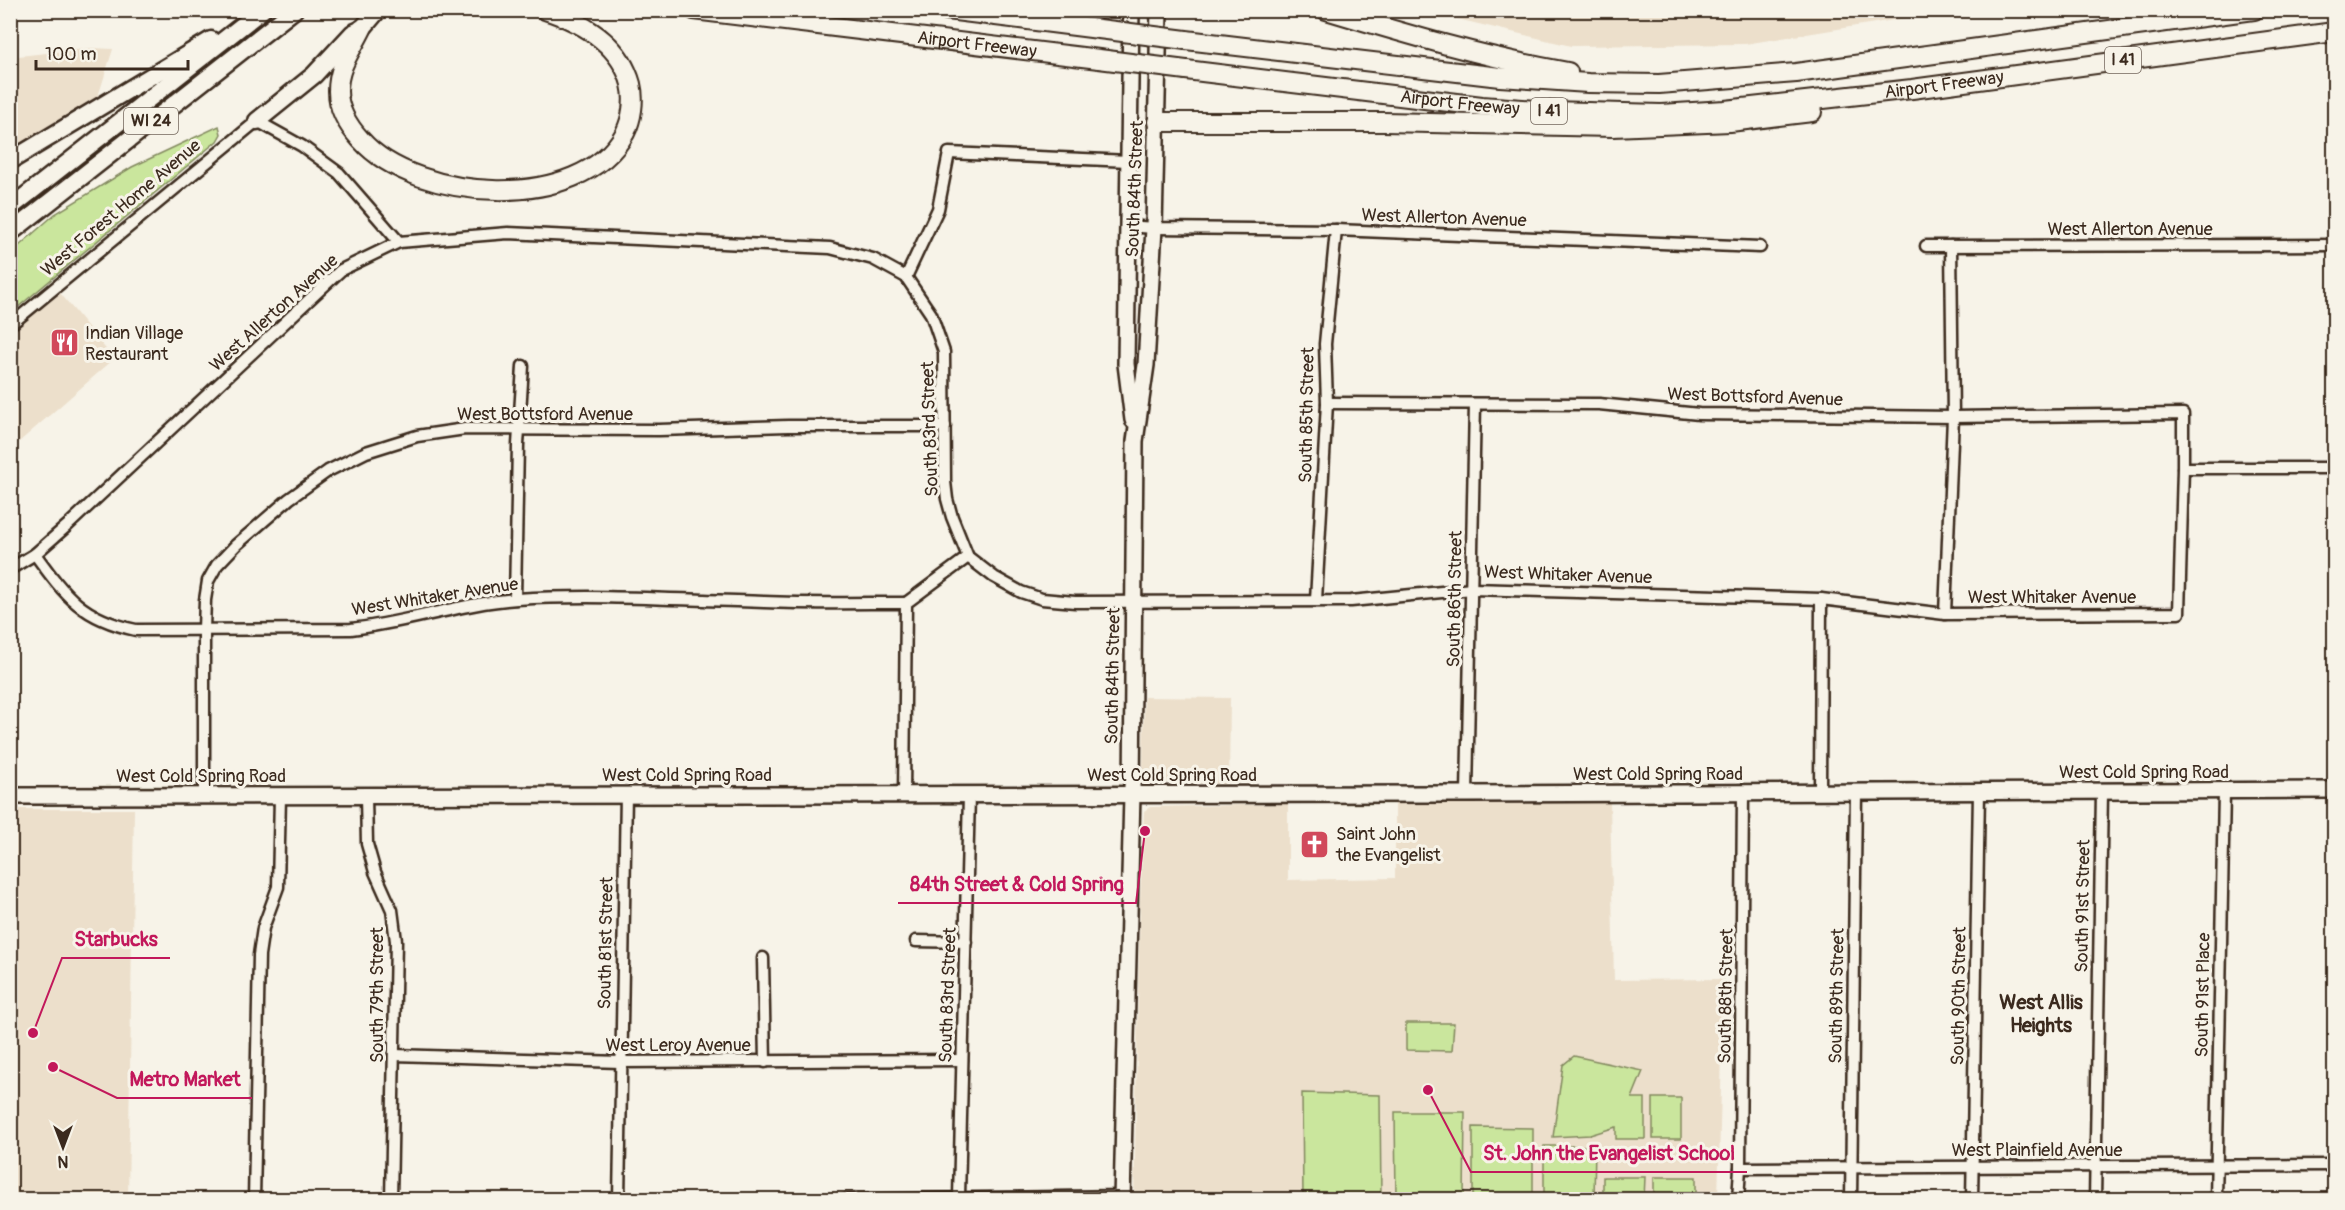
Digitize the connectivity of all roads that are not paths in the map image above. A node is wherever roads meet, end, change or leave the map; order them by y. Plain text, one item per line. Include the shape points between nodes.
1 (545, 10) edge
2 (694, 10) edge
3 (947, 10) edge
4 (1131, 10) edge
5 (1159, 10) edge
6 (1326, 10) edge
7 (2254, 10) edge
8 (294, 11) edge
9 (377, 12) edge
10 (257, 15) edge
11 (362, 29) junction
12 (2334, 32) edge
13 (1730, 80) junction
14 (1912, 89) junction
15 (257, 121) junction
16 (1130, 122) junction
17 (1157, 123) junction
18 (10, 161) edge
19 (1129, 161) junction
20 (10, 208) edge
21 (1127, 226) junction
22 (1154, 228) junction
23 (1336, 230) junction
24 (10, 233) edge
25 (399, 242) junction
26 (2334, 245) edge
27 (1926, 246) dead end
28 (1952, 246) junction
29 (1760, 247) dead end
30 (906, 277) junction
31 (10, 325) edge
32 (523, 366) dead end
33 (1327, 403) junction
34 (1475, 404) junction
35 (1953, 417) junction
36 (945, 426) junction
37 (520, 428) junction
38 (1136, 441) junction
39 (2183, 468) junction
40 (2334, 468) edge
41 (35, 554) junction
42 (969, 557) junction
43 (10, 569) edge
44 (1472, 589) junction
45 (515, 599) junction
46 (1821, 599) junction
47 (1316, 600) junction
48 (1133, 602) junction
49 (906, 603) junction
50 (1945, 614) junction
51 (204, 629) junction
52 (2334, 790) edge
53 (1979, 792) junction
54 (2224, 792) junction
55 (1743, 793) junction
56 (1820, 793) junction
57 (1856, 793) junction
58 (2102, 793) junction
59 (626, 794) junction
60 (1132, 794) junction
61 (1467, 794) junction
62 (10, 795) edge
63 (204, 795) junction
64 (904, 795) junction
65 (969, 795) junction
66 (280, 796) junction
67 (366, 796) junction
68 (916, 941) dead end
69 (966, 942) junction
70 (763, 958) dead end
71 (394, 1055) junction
72 (962, 1060) junction
73 (620, 1062) junction
74 (765, 1062) junction
75 (2334, 1165) edge
76 (2217, 1166) junction
77 (1973, 1167) junction
78 (2095, 1167) junction
79 (1740, 1168) junction
80 (1851, 1168) junction
81 (959, 1197) junction
82 (1122, 1198) edge
83 (254, 1200) edge
84 (392, 1200) edge
85 (619, 1200) edge
86 (845, 1200) edge
87 (1738, 1200) edge
88 (1851, 1200) edge
89 (1972, 1200) edge
90 (2095, 1200) edge
91 (2216, 1200) edge

1 - 11 highway via 587,29 611,48 629,77 632,108 622,138 603,160 569,178 518,189 472,188 427,180 393,166 364,143 346,119 338,95 342,67
2 - 14 highway, Airport Freeway / I 41, bridge via 1482,106 1661,114
3 - 13 highway, Airport Freeway / I 41, bridge via 1500,77 1659,84
4 - 16 street, South 84th Street
5 - 17 street, South 84th Street
6 - 13 highway via 1524,65 1573,72 1706,71
7 - 13 highway, Airport Freeway / I 41
8 - 24 main road, WI 24
9 - 11 main road
10 - 18 main road
10 - 20 main road, WI 24
11 - 15 main road
12 - 14 highway, Airport Freeway / I 41
14 - 17 highway via 1834,109 1676,126
15 - 25 street via 339,172
15 - 31 street, West Forest Home Avenue
16 - 17 street
16 - 19 street, South 84th Street
17 - 22 street, South 84th Street
19 - 21 street, South 84th Street
19 - 30 street via 949,153 938,209
21 - 22 street, West Allerton Avenue
21 - 38 street, South 84th Street via 1126,364
22 - 23 street, West Allerton Avenue
22 - 38 street, South 84th Street via 1146,365
23 - 29 street, West Allerton Avenue
23 - 33 street, South 85th Street via 1325,344
25 - 30 street, West Allerton Avenue via 508,233 830,248 873,259
25 - 41 street, West Allerton Avenue via 341,270
26 - 28 street, West Allerton Avenue
27 - 28 street, West Allerton Avenue
28 - 35 street
30 - 36 street, South 83rd Street via 931,314 944,352
32 - 37 street
33 - 34 street, West Bottsford Avenue
33 - 47 street, South 85th Street
34 - 35 street, West Bottsford Avenue via 1599,404 1699,414
34 - 44 street, South 86th Street
35 - 39 street, West Bottsford Avenue via 2182,414
35 - 50 street
36 - 37 street, West Bottsford Avenue
36 - 42 street, South 83rd Street via 947,499
37 - 45 street
37 - 51 street, West Bottsford Avenue via 465,429 417,436 366,452 327,471 289,499 217,565 208,581
38 - 48 street, South 84th Street
39 - 40 street
39 - 50 street, West Whitaker Avenue via 2179,613
41 - 43 street, West Allerton Avenue
41 - 51 street, West Whitaker Avenue via 71,600 112,625 136,630
42 - 48 street, West Whitaker Avenue via 993,577 1042,599
42 - 49 street
44 - 46 street, West Whitaker Avenue
44 - 47 street, West Whitaker Avenue via 1352,601
44 - 61 street, South 86th Street
45 - 49 street, West Whitaker Avenue
45 - 51 street, West Whitaker Avenue via 351,629
46 - 50 street, West Whitaker Avenue
46 - 56 street
47 - 48 street, West Whitaker Avenue
48 - 60 street, South 84th Street
49 - 64 street
51 - 63 street, West Bottsford Avenue
52 - 54 street, West Cold Spring Road
53 - 57 street, West Cold Spring Road
53 - 58 street, West Cold Spring Road
53 - 77 street, South 90th Street
54 - 58 street, West Cold Spring Road
54 - 76 street, South 91st Place
55 - 56 street, West Cold Spring Road
55 - 61 street, West Cold Spring Road
55 - 79 street, South 88th Street
56 - 57 street, West Cold Spring Road
57 - 80 street, South 89th Street
58 - 78 street, South 91st Street
59 - 64 street, West Cold Spring Road
59 - 67 street, West Cold Spring Road
59 - 73 street, South 81st Street
60 - 61 street, West Cold Spring Road
60 - 65 street, West Cold Spring Road
60 - 82 street, South 84th Street
62 - 63 street, West Cold Spring Road
63 - 66 street, West Cold Spring Road
64 - 65 street, West Cold Spring Road
65 - 69 street, South 83rd Street
66 - 67 street, West Cold Spring Road
66 - 83 street via 278,888 263,928 259,956
67 - 71 street, South 79th Street via 367,844 392,910 396,941
68 - 69 street
69 - 72 street, South 83rd Street
70 - 74 street
71 - 73 street, West Leroy Avenue
71 - 84 street, South 79th Street
72 - 74 street, West Leroy Avenue
72 - 81 street, South 83rd Street
73 - 74 street, West Leroy Avenue
73 - 85 street, South 81st Street
75 - 76 street, West Plainfield Avenue
76 - 78 street, West Plainfield Avenue
76 - 91 street, South 91st Place
77 - 78 street, West Plainfield Avenue
77 - 80 street, West Plainfield Avenue
77 - 89 street, South 90th Street
78 - 90 street, South 91st Street
79 - 80 street, West Plainfield Avenue
79 - 87 street, South 88th Street
80 - 88 street, South 89th Street
81 - 82 street
81 - 86 street

